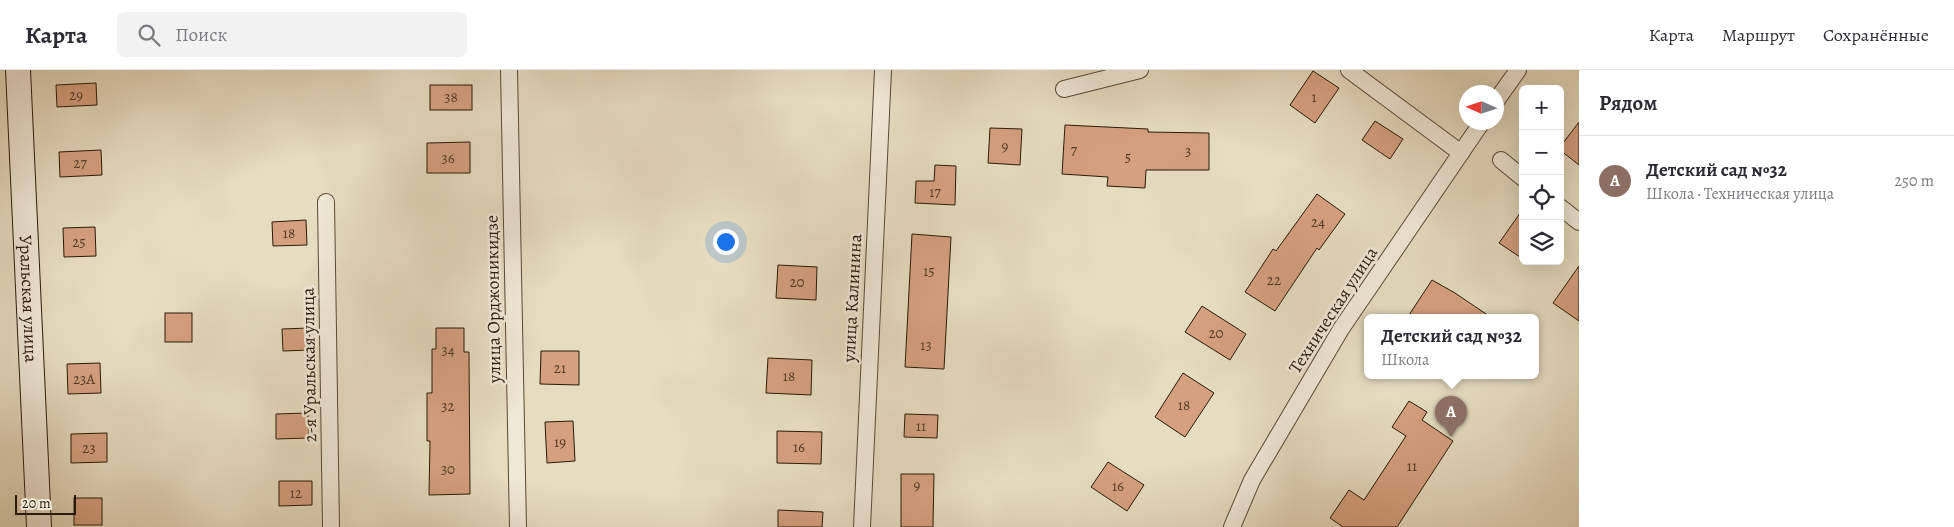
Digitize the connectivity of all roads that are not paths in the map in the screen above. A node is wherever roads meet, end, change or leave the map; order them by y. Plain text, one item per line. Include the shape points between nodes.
1 (18, 70) edge
2 (509, 70) edge
3 (883, 70) edge
4 (1140, 70) edge
5 (1349, 70) edge
6 (1518, 70) edge
7 (1064, 89) dead end
8 (1504, 90) edge
9 (1477, 130) edge
10 (1461, 153) junction
11 (1501, 160) dead end
12 (1519, 175) edge
13 (326, 202) dead end
14 (1564, 210) edge
15 (1579, 222) edge
16 (39, 527) edge
17 (331, 527) edge
18 (518, 527) edge
19 (862, 527) edge
20 (1232, 527) edge

1 - 16 main road, Уральская улица
2 - 18 street, улица Орджоникидзе
3 - 19 street, улица Калинина
4 - 7 street
5 - 10 street
6 - 8 street
9 - 10 street, Техническая улица
10 - 20 street, Техническая улица via 1341,329 1252,480
11 - 12 street
13 - 17 street, 2-я Уральская улица
14 - 15 street

